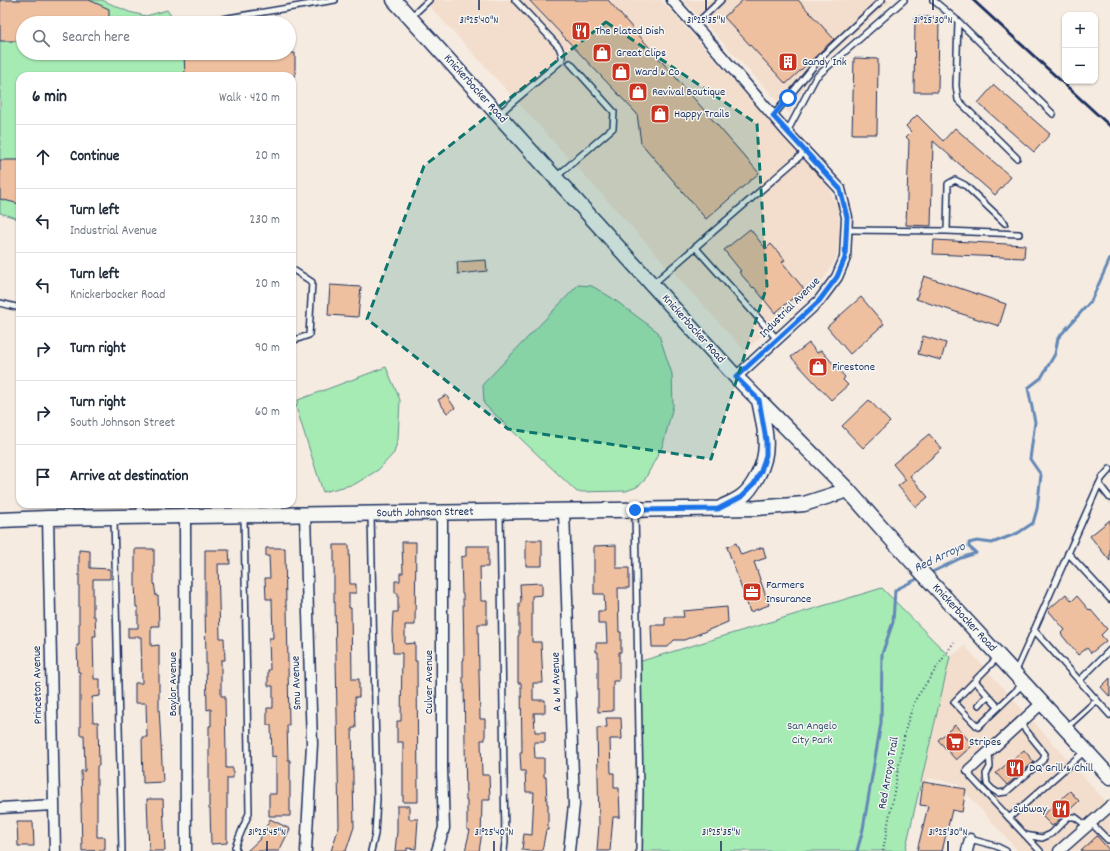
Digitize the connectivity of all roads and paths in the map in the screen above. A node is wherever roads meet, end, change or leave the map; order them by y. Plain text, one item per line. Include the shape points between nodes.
1 (335, 0) edge
2 (394, 0) edge
3 (430, 0) edge
4 (515, 0) edge
5 (673, 0) edge
6 (721, 0) edge
7 (882, 0) edge
8 (904, 0) edge
9 (933, 0) edge
10 (240, 16) edge
11 (410, 17) junction
12 (958, 21) junction
13 (695, 25) junction
14 (570, 63) dead end
15 (1052, 114) dead end
16 (499, 115) junction
17 (773, 116) junction
18 (787, 132) junction
19 (805, 152) junction
20 (1017, 158) dead end
21 (556, 178) junction
22 (1005, 223) dead end
23 (846, 230) junction
24 (947, 231) junction
25 (1019, 234) dead end
26 (695, 247) junction
27 (296, 271) edge
28 (652, 285) junction
29 (0, 302) edge
30 (16, 307) edge
31 (777, 339) junction
32 (296, 340) edge
33 (736, 377) junction
34 (759, 400) junction
35 (1110, 469) edge
36 (1099, 484) junction
37 (848, 490) junction
38 (1110, 498) edge
39 (718, 509) junction
40 (140, 510) edge
41 (271, 510) edge
42 (635, 510) junction
43 (564, 511) junction
44 (442, 512) junction
45 (500, 512) junction
46 (371, 514) junction
47 (305, 515) junction
48 (185, 516) junction
49 (244, 516) junction
50 (114, 517) junction
51 (48, 518) junction
52 (0, 520) edge
53 (1068, 553) junction
54 (1110, 599) edge
55 (1034, 630) junction
56 (954, 642) dead end
57 (1110, 650) edge
58 (999, 656) junction
59 (1019, 678) junction
60 (975, 681) junction
61 (1079, 681) junction
62 (988, 696) junction
63 (1097, 700) junction
64 (1042, 703) junction
65 (979, 705) dead end
66 (998, 707) junction
67 (1110, 715) edge
68 (1020, 723) junction
69 (1065, 728) junction
70 (1085, 750) junction
71 (989, 752) junction
72 (970, 770) joint
73 (1110, 777) edge
74 (53, 805) junction
75 (1110, 806) edge
76 (0, 808) edge
77 (1009, 818) junction
78 (1089, 824) junction
79 (1025, 835) junction
80 (970, 839) joint
81 (1110, 839) edge
82 (55, 851) edge
83 (122, 851) edge
84 (186, 851) edge
85 (237, 851) edge
86 (306, 851) edge
87 (371, 851) edge
88 (437, 851) edge
89 (504, 851) edge
90 (569, 851) edge
91 (639, 851) edge
92 (883, 851) edge
93 (967, 851) edge
94 (1006, 851) edge
95 (1040, 851) edge
96 (1059, 851) edge

1 - 10 lane
2 - 11 main road, Knickerbocker Road
3 - 11 lane
4 - 16 lane via 559,47 562,60
5 - 13 street, Industrial Avenue
6 - 13 lane
7 - 17 lane via 822,56
8 - 18 lane via 816,77
9 - 12 lane
11 - 16 main road, Knickerbocker Road
12 - 15 lane
12 - 20 lane via 958,100
13 - 17 street, Industrial Avenue
14 - 21 lane via 614,112 613,128
16 - 21 main road, Knickerbocker Road
17 - 18 street, Industrial Avenue
18 - 19 street, Industrial Avenue
19 - 23 street, Industrial Avenue via 840,189 847,217
19 - 26 lane
21 - 28 main road, Knickerbocker Road
22 - 24 lane via 965,185 955,180 948,184
23 - 24 lane
23 - 31 street, Industrial Avenue via 845,258 837,277 819,301
24 - 25 lane
26 - 28 lane
26 - 31 lane
27 - 32 lane via 312,282 309,335
28 - 33 main road, Knickerbocker Road
29 - 30 lane
31 - 33 street, Industrial Avenue
33 - 34 main road, Knickerbocker Road
34 - 37 main road, Knickerbocker Road
34 - 39 main road via 766,440 766,455 761,471 754,484 741,497
35 - 36 lane
36 - 38 lane
36 - 53 lane
37 - 39 main road, South Johnson Street via 804,504
37 - 58 main road, Knickerbocker Road
39 - 42 main road, South Johnson Street
40 - 48 main road, South Johnson Street
40 - 50 main road, South Johnson Street
41 - 47 main road, South Johnson Street
41 - 49 main road, South Johnson Street
42 - 43 main road, South Johnson Street
42 - 91 lane
43 - 45 main road, South Johnson Street
43 - 90 street, A & M Avenue via 574,804
44 - 45 main road, South Johnson Street
44 - 46 main road, South Johnson Street
44 - 88 street, Culver Avenue via 444,828
45 - 89 lane via 506,842
46 - 47 main road, South Johnson Street
46 - 87 lane via 377,799 375,834
47 - 86 street, Smu Avenue via 312,744
48 - 49 main road, South Johnson Street
48 - 84 street, Baylor Avenue
49 - 85 lane via 249,813 235,847
50 - 51 main road, South Johnson Street
50 - 83 lane
51 - 52 main road, South Johnson Street
51 - 74 street, Princeton Avenue
53 - 54 lane
53 - 55 lane
55 - 59 lane
55 - 61 lane
56 - 92 path, Red Arroyo Trail via 915,700 906,727
57 - 61 lane
58 - 59 main road, Knickerbocker Road
58 - 60 lane
59 - 64 main road, Knickerbocker Road
59 - 66 lane
60 - 62 lane
60 - 66 lane via 954,702 969,714 978,726
61 - 63 lane
62 - 65 lane
62 - 66 lane
63 - 67 lane
63 - 69 lane
64 - 68 street
64 - 69 main road, Knickerbocker Road
68 - 71 street
68 - 71 lane via 1045,754 1043,760 1006,792 998,793 987,784
69 - 70 main road, Knickerbocker Road
70 - 73 main road, Knickerbocker Road
70 - 77 lane
71 - 72 street
72 - 77 lane via 971,777
74 - 76 street
74 - 82 street, Princeton Avenue
75 - 78 street
77 - 79 lane
78 - 79 lane via 1075,817 1068,817 1051,834 1042,838
78 - 81 lane
78 - 96 street
79 - 95 lane
80 - 93 street
80 - 94 lane

